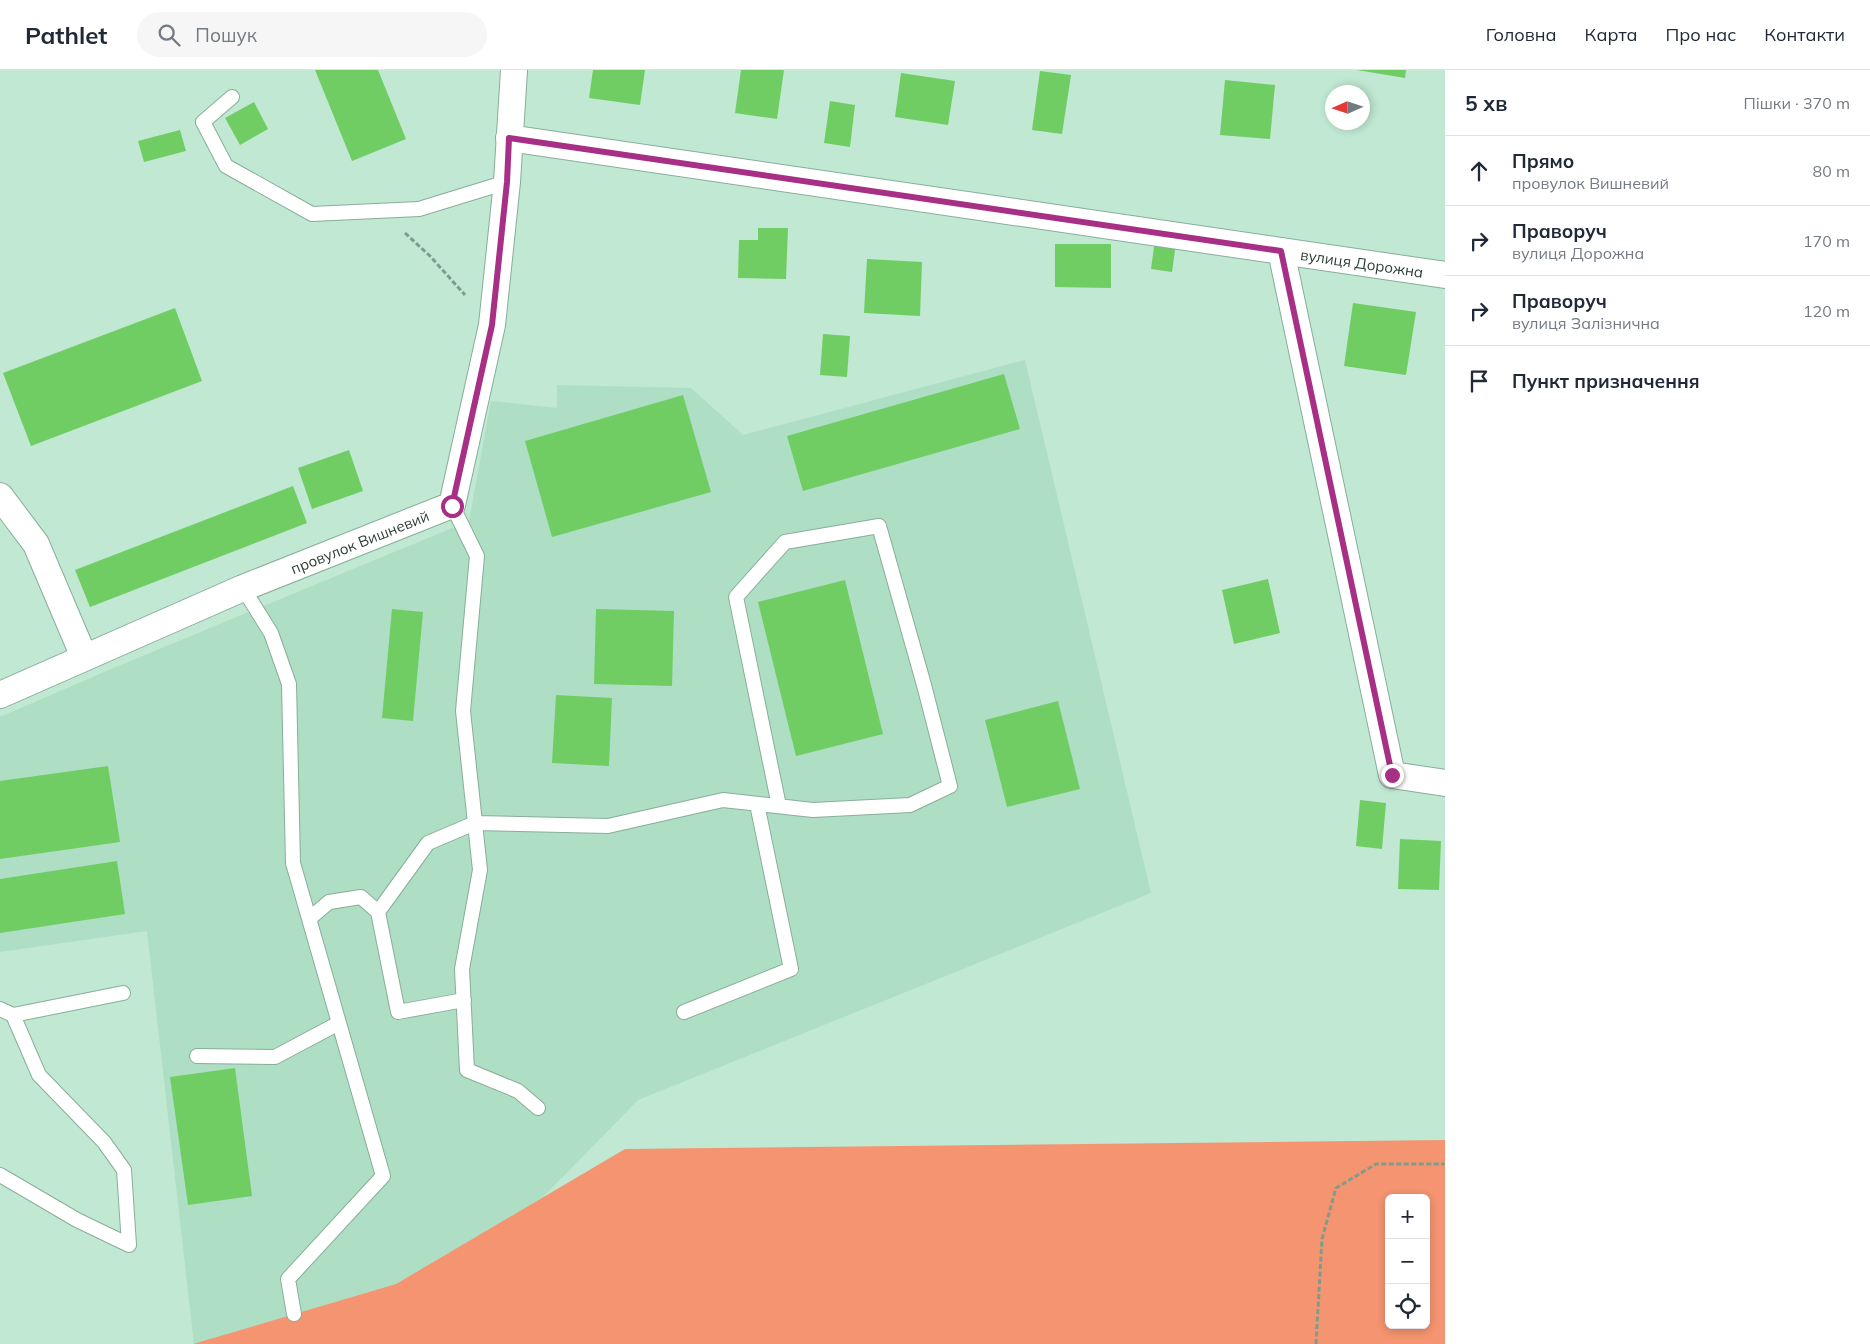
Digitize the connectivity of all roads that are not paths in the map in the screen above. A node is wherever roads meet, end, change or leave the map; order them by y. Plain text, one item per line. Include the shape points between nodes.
1 (514, 70) edge
2 (232, 97) dead end
3 (509, 138) junction
4 (507, 182) junction
5 (1281, 251) junction
6 (1445, 275) edge
7 (0, 496) edge
8 (452, 506) junction
9 (244, 588) junction
10 (84, 657) junction
11 (0, 694) edge
12 (1445, 782) edge
13 (757, 804) junction
14 (779, 806) junction
15 (475, 823) junction
16 (378, 912) junction
17 (309, 918) junction
18 (123, 993) dead end
19 (464, 1000) junction
20 (0, 1010) edge
21 (684, 1012) dead end
22 (13, 1015) junction
23 (339, 1022) junction
24 (197, 1056) dead end
25 (538, 1108) dead end
26 (0, 1175) edge
27 (294, 1314) dead end

1 - 3 street
2 - 4 lane via 203,122 226,166 312,214 419,210
3 - 4 street
3 - 5 street, вулиця Дорожна
4 - 8 street via 492,325
5 - 6 street, вулиця Дорожна
5 - 12 street via 1392,775
7 - 10 street via 36,544
8 - 9 street, провулок Вишневий
8 - 15 lane via 477,556 463,711
9 - 10 street, провулок Вишневий
9 - 17 lane via 271,633 289,684 293,863
10 - 11 street, провулок Вишневий
13 - 14 lane
13 - 15 lane via 723,800 608,826
13 - 21 lane via 791,969
14 - 14 lane via 813,810 910,805 950,786 879,526 785,542 736,597
15 - 16 lane via 428,843
15 - 19 lane via 480,870 462,969
16 - 17 lane via 361,897 329,902
16 - 19 lane via 398,1012
17 - 23 lane
18 - 22 lane
19 - 25 lane via 467,1070 518,1091
20 - 22 lane
22 - 26 lane via 39,1075 104,1142 124,1170 129,1245 77,1220
23 - 24 lane via 275,1057
23 - 27 lane via 383,1176 288,1279

